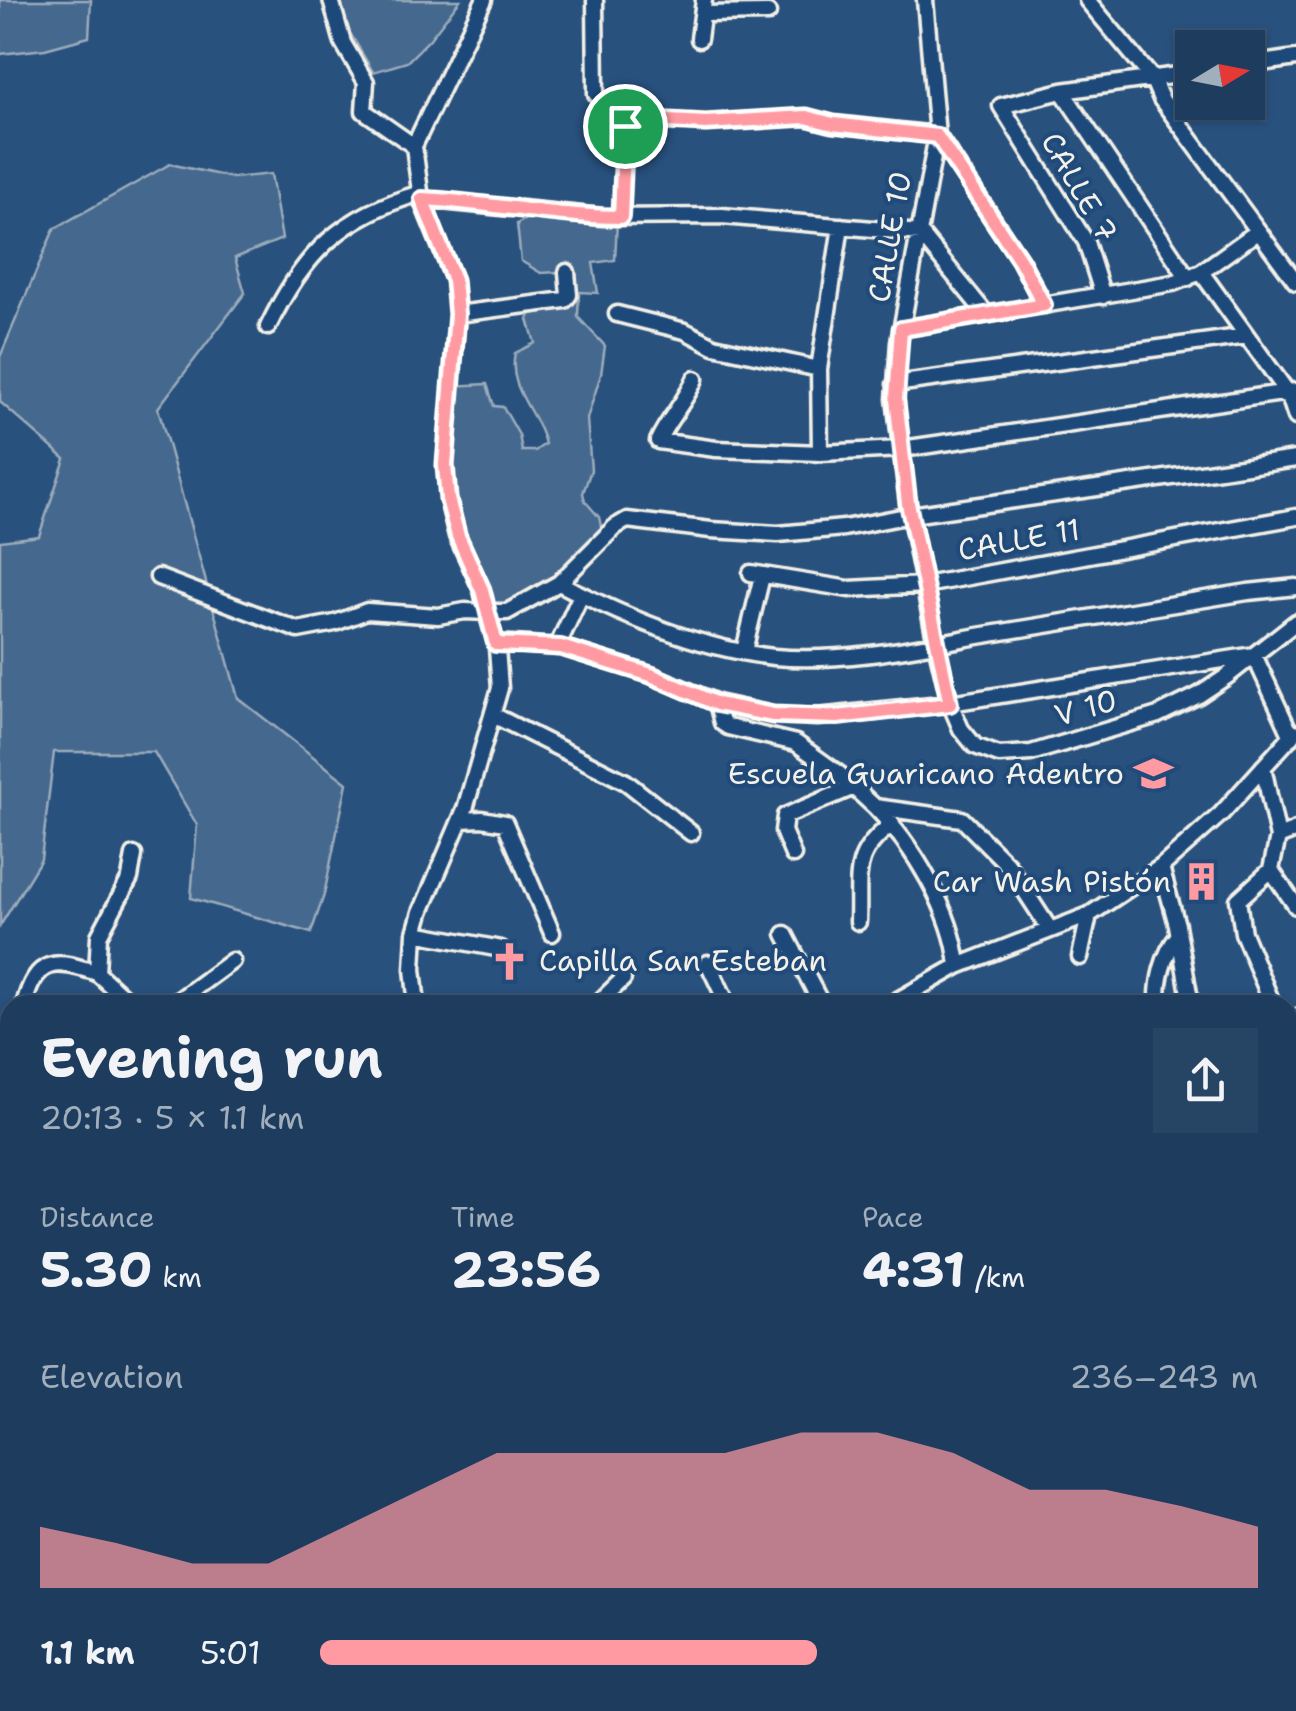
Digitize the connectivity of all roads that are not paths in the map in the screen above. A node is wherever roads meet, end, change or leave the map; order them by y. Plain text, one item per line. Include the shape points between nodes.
1 (331, 0) edge
2 (484, 0) edge
3 (595, 0) edge
4 (925, 0) edge
5 (1087, 0) edge
6 (704, 7) edge
7 (768, 13) dead end
8 (699, 39) dead end
9 (1296, 58) edge
10 (1265, 63) edge
11 (1175, 75) edge
12 (1152, 78) junction
13 (1062, 91) junction
14 (596, 94) dead end
15 (937, 136) junction
16 (414, 146) junction
17 (421, 196) junction
18 (621, 217) junction
19 (841, 226) junction
20 (1257, 232) junction
21 (920, 233) junction
22 (567, 272) dead end
23 (1195, 275) junction
24 (1296, 282) edge
25 (1103, 296) junction
26 (1044, 305) junction
27 (457, 314) junction
28 (617, 314) dead end
29 (986, 314) junction
30 (268, 327) dead end
31 (901, 329) junction
32 (1247, 336) junction
33 (819, 369) junction
34 (694, 378) dead end
35 (895, 384) junction
36 (1292, 392) edge
37 (1296, 417) edge
38 (902, 450) junction
39 (820, 453) junction
40 (1296, 459) edge
41 (910, 515) junction
42 (1296, 517) edge
43 (158, 577) dead end
44 (559, 583) junction
45 (925, 585) junction
46 (1296, 587) edge
47 (581, 595) junction
48 (487, 612) junction
49 (1296, 622) edge
50 (496, 644) junction
51 (936, 644) junction
52 (558, 647) junction
53 (744, 651) junction
54 (1254, 655) junction
55 (717, 704) junction
56 (950, 704) junction
57 (494, 715) junction
58 (1294, 734) edge
59 (1264, 767) junction
60 (854, 788) junction
61 (875, 807) junction
62 (461, 820) junction
63 (892, 824) junction
64 (1296, 830) edge
65 (692, 833) dead end
66 (1278, 837) junction
67 (134, 855) dead end
68 (793, 855) dead end
69 (1160, 867) junction
70 (1272, 870) junction
71 (1296, 906) edge
72 (1089, 914) junction
73 (858, 922) dead end
74 (1049, 928) junction
75 (416, 933) junction
76 (552, 933) dead end
77 (785, 934) dead end
78 (1178, 936) junction
79 (501, 949) dead end
80 (1080, 957) dead end
81 (232, 961) dead end
82 (708, 963) dead end
83 (958, 966) junction
84 (98, 973) junction
85 (623, 979) dead end
86 (27, 995) edge
87 (121, 995) edge
88 (186, 995) edge
89 (415, 995) edge
90 (606, 995) edge
91 (723, 995) edge
92 (817, 995) edge
93 (911, 995) edge
94 (1159, 995) edge
95 (1189, 995) edge
96 (1269, 995) edge

1 - 16 street via 343,43 366,82 364,111
2 - 16 street
3 - 14 street
4 - 15 street
5 - 12 street
6 - 7 street
6 - 8 street
9 - 10 street
11 - 12 street
12 - 13 street
12 - 20 street
13 - 23 street
13 - 25 street, CALLE 7 via 1000,110 1086,242
15 - 18 street via 806,117 629,119
15 - 21 street, CALLE 10
15 - 26 street
16 - 17 street
17 - 18 street
17 - 27 street via 454,280
17 - 30 street via 384,203 344,225 302,266
18 - 19 street via 722,216
19 - 21 street
19 - 33 street
20 - 23 street
20 - 24 street
21 - 29 street
21 - 31 street, CALLE 10
22 - 27 street via 565,300
23 - 25 street
23 - 32 street
25 - 26 street
26 - 29 street
27 - 48 street via 448,499
28 - 33 street via 685,330 714,346
29 - 31 street
31 - 35 street, CALLE 10
32 - 35 street
32 - 36 street
33 - 39 street
34 - 39 street via 658,441
35 - 38 street, CALLE 10
36 - 37 street
36 - 38 street
38 - 39 street
38 - 41 street, CALLE 10
40 - 41 street
41 - 44 street via 778,534 627,520
41 - 45 street, CALLE 10
42 - 45 street, CALLE 11
43 - 48 street via 298,630 367,611
44 - 47 street
44 - 48 street via 507,612
45 - 51 street, CALLE 10
45 - 53 street, CALLE 11 via 849,588 757,574
46 - 51 street
47 - 52 street
47 - 53 street
48 - 50 street
49 - 54 street, V 10
50 - 52 street
50 - 57 street via 500,688
51 - 53 street via 830,656
51 - 56 street, V 10
52 - 55 street via 651,675
54 - 56 street
54 - 56 street, V 10 via 1158,716 1031,752 999,755 974,746
54 - 58 street
55 - 56 street via 837,717
55 - 60 street via 728,727 796,743
57 - 62 street
57 - 65 street via 626,782
58 - 59 street
59 - 66 street
59 - 69 street
60 - 61 street
60 - 68 street via 785,816
61 - 63 street
61 - 74 street via 962,819 1008,865
62 - 75 street
62 - 76 street via 505,824
63 - 73 street via 864,850
63 - 83 street via 948,924
64 - 66 street
66 - 70 street
67 - 84 street via 130,878 99,936
69 - 72 street
69 - 78 street
70 - 71 street
70 - 96 street via 1238,900 1243,933
72 - 74 street
72 - 80 street
74 - 83 street
75 - 79 street
75 - 89 street
77 - 92 street
78 - 94 street
78 - 95 street
81 - 88 street
82 - 91 street
83 - 93 street
84 - 86 street via 57,964 34,975
84 - 87 street
85 - 90 street

